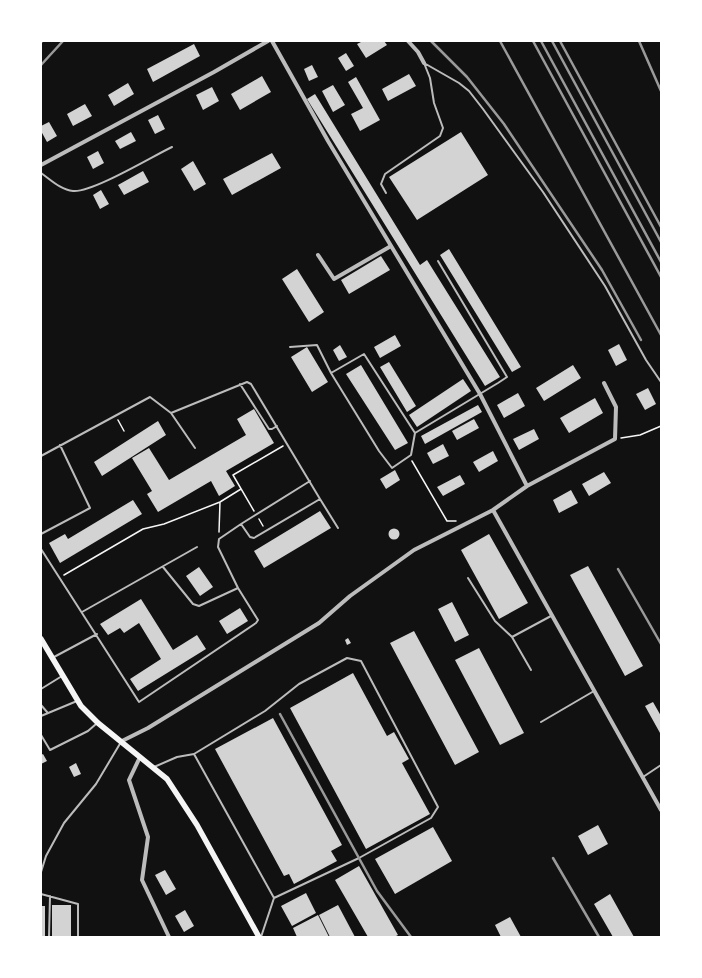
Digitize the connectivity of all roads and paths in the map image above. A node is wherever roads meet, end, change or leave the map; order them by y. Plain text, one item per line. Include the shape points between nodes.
1 (268, 41) edge
2 (272, 41) edge
3 (408, 41) edge
4 (424, 63) junction
5 (172, 146) dead end
6 (41, 165) edge
7 (41, 173) edge
8 (386, 194) dead end
9 (391, 246) junction
10 (318, 255) dead end
11 (438, 262) dead end
12 (290, 347) dead end
13 (331, 373) junction
14 (661, 382) edge
15 (604, 383) dead end
16 (240, 384) junction
17 (480, 394) junction
18 (171, 414) junction
19 (116, 416) junction
20 (277, 426) junction
21 (661, 426) edge
22 (124, 431) dead end
23 (415, 433) junction
24 (615, 439) junction
25 (288, 443) junction
26 (60, 445) junction
27 (195, 448) dead end
28 (41, 456) edge
29 (409, 456) junction
30 (310, 481) junction
31 (527, 486) junction
32 (241, 489) junction
33 (320, 499) junction
34 (220, 502) junction
35 (493, 510) junction
36 (256, 514) junction
37 (461, 520) dead end
38 (241, 524) junction
39 (338, 528) dead end
40 (266, 531) junction
41 (41, 534) edge
42 (219, 539) junction
43 (197, 547) dead end
44 (41, 549) edge
45 (163, 567) junction
46 (60, 578) junction
47 (468, 578) dead end
48 (238, 588) junction
49 (82, 612) junction
50 (552, 615) junction
51 (97, 634) junction
52 (512, 637) junction
53 (41, 639) edge
54 (52, 658) junction
55 (531, 670) dead end
56 (63, 676) junction
57 (41, 689) edge
58 (595, 691) junction
59 (78, 701) junction
60 (41, 705) edge
61 (47, 712) junction
62 (41, 716) edge
63 (541, 722) dead end
64 (98, 723) junction
65 (41, 735) edge
66 (122, 741) junction
67 (194, 754) junction
68 (140, 756) junction
69 (661, 765) edge
70 (153, 768) junction
71 (643, 777) junction
72 (661, 810) edge
73 (41, 872) edge
74 (41, 894) edge
75 (50, 896) junction
76 (274, 898) junction
77 (49, 937) edge
78 (78, 937) edge
79 (169, 937) edge
80 (260, 937) edge

1 - 6 street
2 - 9 street
3 - 4 street
4 - 8 lane via 443,128 440,136 385,174 381,184
4 - 14 lane via 470,91 543,192
5 - 7 lane via 90,189 64,189
9 - 10 street via 334,279
9 - 17 street
11 - 17 lane via 506,377
12 - 13 lane via 317,345
13 - 23 lane via 364,354
13 - 29 lane via 392,468
15 - 24 street via 616,407
16 - 18 lane
16 - 20 lane via 251,384
16 - 20 lane via 269,429
17 - 23 lane
17 - 31 street
18 - 19 lane via 150,397
18 - 27 lane
19 - 22 path
19 - 26 lane
20 - 25 lane
21 - 24 path via 640,435
23 - 29 lane
24 - 31 street
25 - 30 lane
25 - 32 path via 233,475
26 - 28 lane
26 - 41 lane via 90,508
29 - 37 path via 447,521
30 - 33 lane
30 - 36 lane
31 - 35 street
32 - 34 path
32 - 36 path
33 - 39 lane
33 - 40 lane
34 - 42 path
34 - 46 path via 164,524 143,529
35 - 50 street
35 - 66 street via 414,550 350,596 319,623 148,728
36 - 38 lane
36 - 40 path
38 - 40 lane via 250,537 254,538
38 - 42 lane
42 - 48 lane via 218,547
43 - 45 lane
44 - 46 lane
45 - 48 lane via 193,604 199,606
45 - 49 lane
46 - 49 lane
47 - 52 lane via 495,622
48 - 51 lane via 258,620 256,624 139,702
49 - 51 lane
50 - 52 lane
50 - 58 street
51 - 54 lane
52 - 55 lane
53 - 54 main road
54 - 56 main road
56 - 57 lane
56 - 59 main road
58 - 63 lane
58 - 71 street
59 - 61 lane
59 - 64 main road
60 - 61 lane
61 - 62 lane
64 - 65 lane via 88,731 50,750
64 - 66 main road
66 - 68 main road
66 - 73 lane via 96,784 64,823 46,856
67 - 70 lane via 177,757
67 - 76 lane
67 - 76 lane via 265,711 299,684 347,658 361,661 438,807 431,818 359,858
68 - 70 main road
68 - 79 street via 129,780 148,837 142,880
69 - 71 lane
70 - 80 main road via 167,779 186,806
71 - 72 street
74 - 75 lane
75 - 77 lane
75 - 78 lane via 78,904
76 - 80 lane

